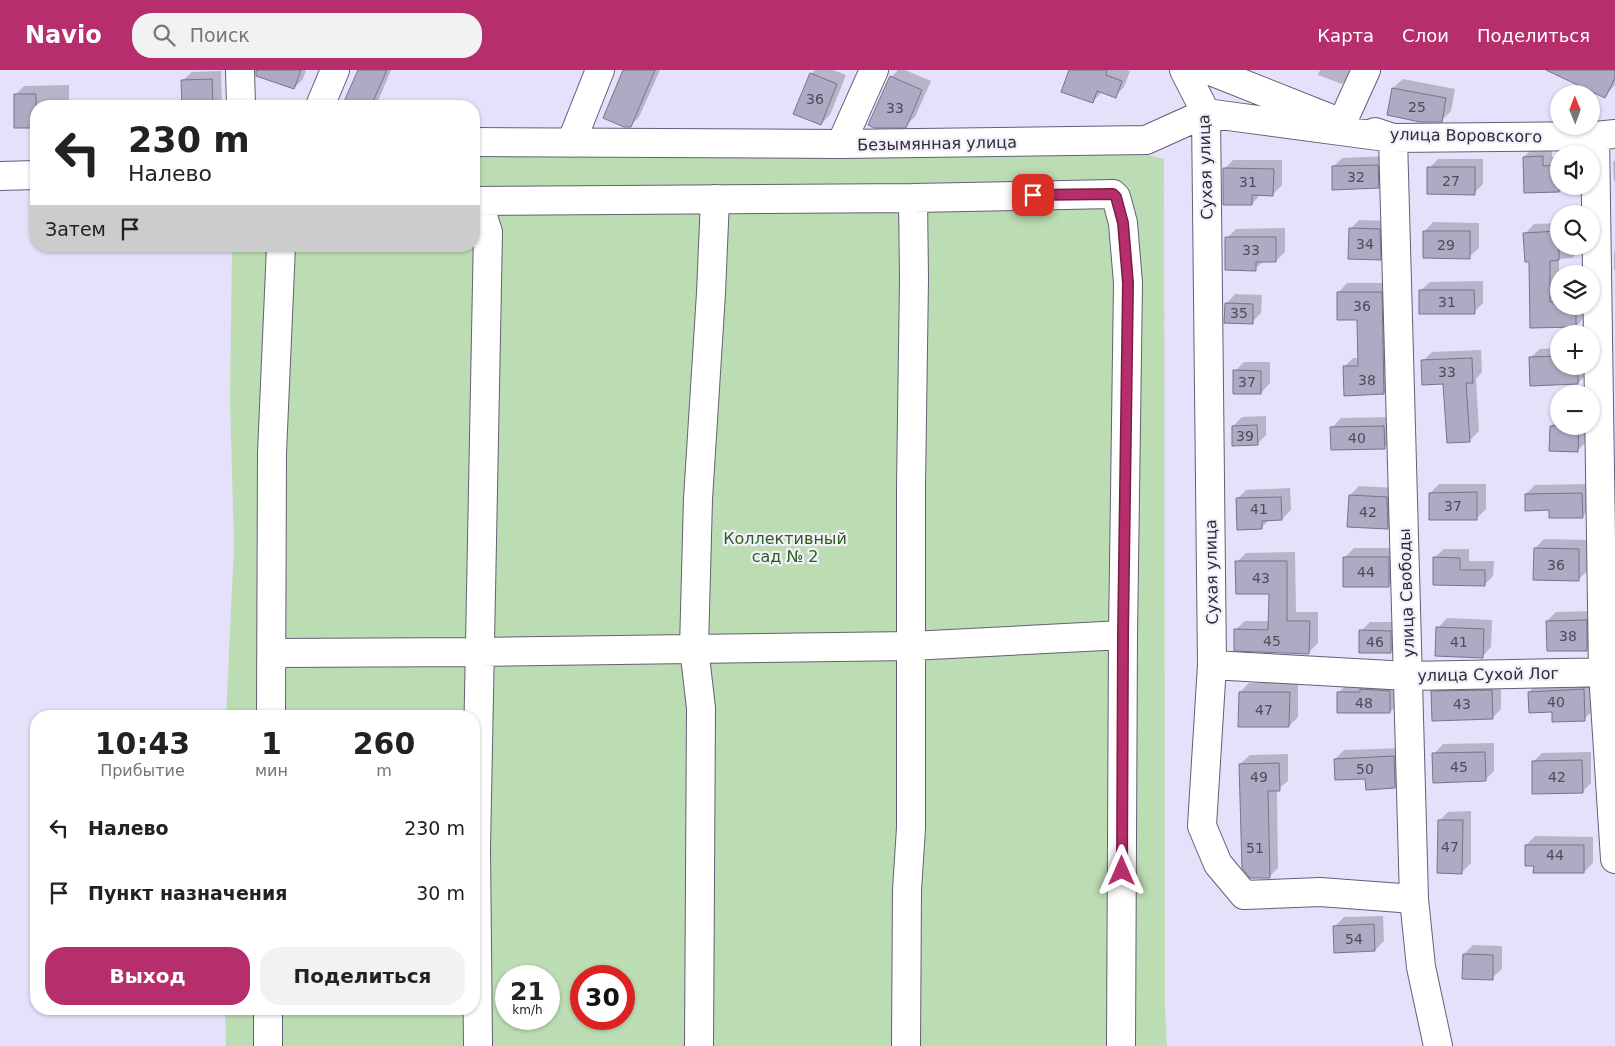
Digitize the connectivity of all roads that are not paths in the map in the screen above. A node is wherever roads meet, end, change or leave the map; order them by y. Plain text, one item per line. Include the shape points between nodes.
1 (240, 70) edge
2 (335, 70) edge
3 (600, 70) edge
4 (874, 70) edge
5 (1184, 70) edge
6 (1208, 70) edge
7 (1366, 70) edge
8 (241, 100) edge
9 (322, 100) edge
10 (1206, 113) junction
11 (1342, 123) junction
12 (1609, 132) edge
13 (1393, 138) junction
14 (480, 142) edge
15 (571, 143) junction
16 (841, 144) junction
17 (30, 175) edge
18 (0, 176) edge
19 (913, 198) junction
20 (715, 199) junction
21 (480, 201) edge
22 (480, 211) edge
23 (282, 252) edge
24 (1123, 635) junction
25 (911, 646) junction
26 (694, 648) junction
27 (480, 652) junction
28 (272, 653) junction
29 (1212, 665) junction
30 (1609, 672) edge
31 (1408, 676) junction
32 (271, 710) edge
33 (479, 710) edge
34 (1615, 858) edge
35 (1414, 899) junction
36 (268, 1015) edge
37 (478, 1015) edge
38 (268, 1046) edge
39 (478, 1046) edge
40 (699, 1046) edge
41 (906, 1046) edge
42 (1121, 1046) edge
43 (1438, 1046) edge

1 - 8 street
2 - 9 street
3 - 15 street
4 - 16 street
5 - 10 street, Сухая улица
6 - 11 street, улица Воровского
7 - 11 street
10 - 13 street
10 - 16 street, Безымянная улица via 1146,140
10 - 29 street, Сухая улица
11 - 13 street, улица Воровского
12 - 13 street, улица Воровского
12 - 30 street
13 - 31 street, улица Свободы
14 - 15 street, Безымянная улица
15 - 16 street, Безымянная улица
17 - 18 street
19 - 20 street
19 - 24 street via 1113,194 1116,197 1123,223 1128,283
19 - 25 street
20 - 21 street
20 - 26 street via 698,499
22 - 27 street via 488,232
23 - 28 street via 272,453
24 - 25 street
24 - 42 street
25 - 26 street
25 - 41 street
26 - 27 street
26 - 40 street via 701,708
27 - 28 street
27 - 33 street
28 - 32 street
29 - 31 street, улица Сухой Лог
29 - 35 street, Сухая улица via 1202,826 1218,864 1244,895 1320,892
30 - 31 street, улица Сухой Лог
30 - 34 street
31 - 35 street, улица Свободы
35 - 43 street, улица Свободы via 1421,967
36 - 38 street
37 - 39 street

